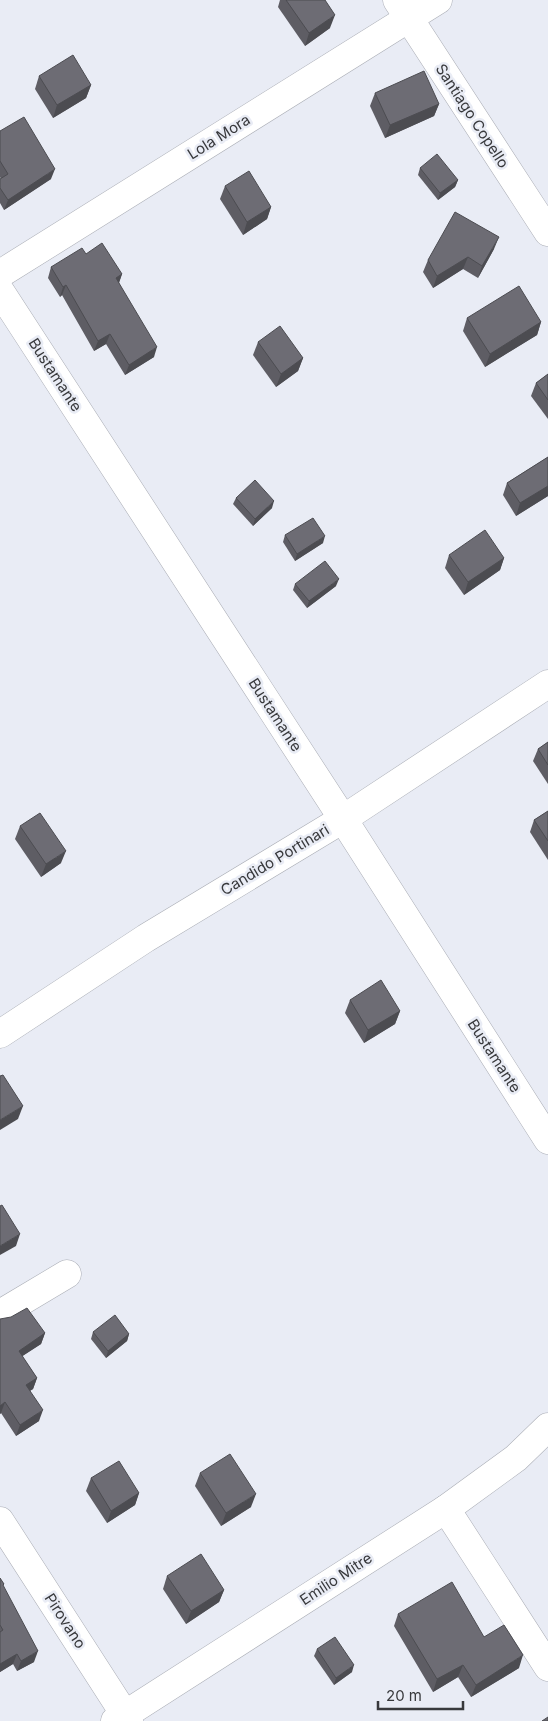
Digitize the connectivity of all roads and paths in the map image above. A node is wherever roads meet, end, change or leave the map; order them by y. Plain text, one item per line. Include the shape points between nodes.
1 (438, 0) edge
2 (403, 9) edge
3 (548, 232) edge
4 (0, 274) edge
5 (0, 291) edge
6 (548, 684) edge
7 (343, 819) junction
8 (0, 1034) edge
9 (548, 1140) edge
10 (67, 1274) dead end
11 (0, 1314) edge
12 (548, 1427) edge
13 (446, 1509) junction
14 (0, 1521) edge
15 (548, 1666) edge
16 (123, 1719) edge

1 - 2 street, Lola Mora
2 - 3 street, Santiago Copello
2 - 4 street, Lola Mora
5 - 7 street, Bustamante
6 - 7 street, Candido Portinari
7 - 8 street, Candido Portinari via 146,938
7 - 9 street, Bustamante
10 - 11 street
12 - 13 street, Emilio Mitre via 516,1458
13 - 15 street
13 - 16 street, Emilio Mitre
14 - 16 street, Pirovano

